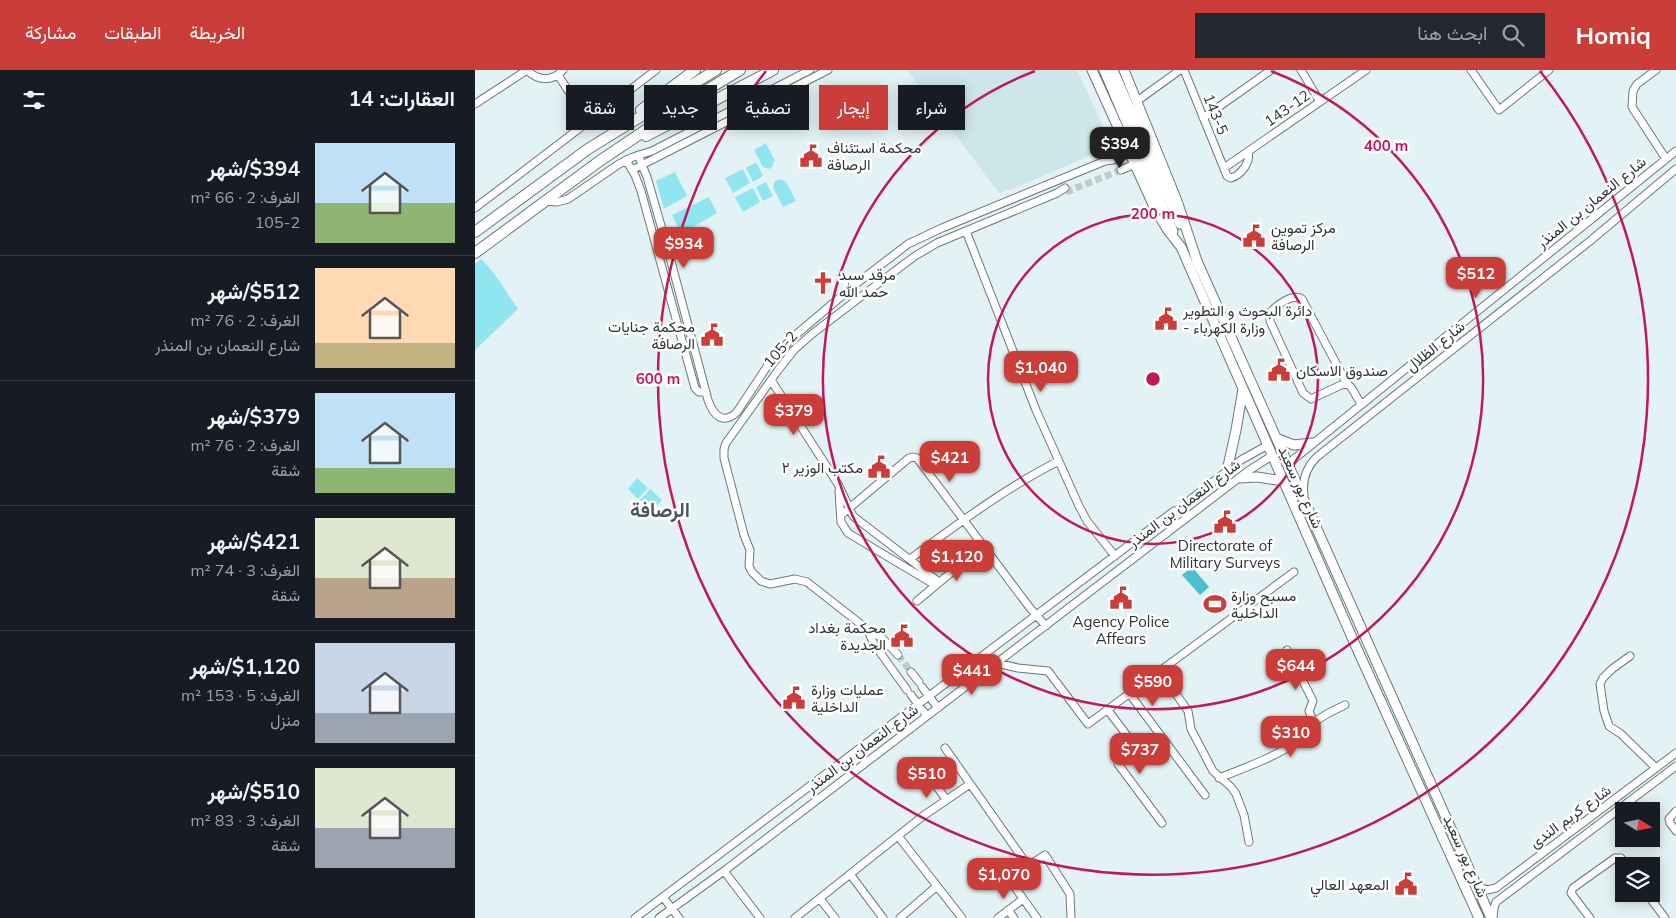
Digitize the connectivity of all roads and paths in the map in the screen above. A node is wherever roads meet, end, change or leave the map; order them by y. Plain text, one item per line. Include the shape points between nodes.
1 (527, 70) edge
2 (656, 70) edge
3 (695, 70) edge
4 (716, 70) edge
5 (740, 70) edge
6 (773, 70) edge
7 (810, 70) edge
8 (828, 70) edge
9 (1092, 70) edge
10 (1104, 70) edge
11 (1113, 70) edge
12 (1124, 70) edge
13 (1180, 70) edge
14 (1183, 70) edge
15 (1271, 70) edge
16 (1301, 70) edge
17 (1366, 70) edge
18 (1471, 70) edge
19 (1549, 70) edge
20 (1655, 70) edge
21 (561, 72) edge
22 (568, 85) edge
23 (634, 86) edge
24 (1137, 100) junction
25 (1320, 102) junction
26 (475, 104) edge
27 (1203, 118) junction
28 (576, 130) edge
29 (587, 149) junction
30 (1676, 151) edge
31 (1248, 152) junction
32 (638, 155) junction
33 (1131, 157) junction
34 (1666, 159) junction
35 (601, 160) junction
36 (626, 160) junction
37 (642, 165) junction
38 (1120, 168) tunnel mouth
39 (1224, 168) junction
40 (1653, 169) junction
41 (1676, 169) edge
42 (632, 170) junction
43 (647, 177) junction
44 (1662, 180) junction
45 (637, 181) junction
46 (1065, 190) tunnel mouth
47 (545, 201) junction
48 (475, 208) edge
49 (966, 231) junction
50 (475, 232) edge
51 (1191, 246) junction
52 (1181, 247) junction
53 (475, 253) edge
54 (1515, 282) junction
55 (678, 290) junction
56 (669, 292) junction
57 (1524, 293) junction
58 (1475, 314) junction
59 (1483, 324) junction
60 (771, 380) junction
61 (1347, 384) junction
62 (1243, 389) junction
63 (705, 392) junction
64 (1364, 402) junction
65 (1376, 410) junction
66 (1278, 439) junction
67 (1312, 443) junction
68 (1267, 445) junction
69 (1273, 455) junction
70 (1059, 461) junction
71 (1289, 463) junction
72 (1227, 471) junction
73 (1240, 478) junction
74 (835, 479) junction
75 (1283, 481) junction
76 (1191, 499) tunnel mouth
77 (1304, 500) junction
78 (849, 509) junction
79 (1174, 511) tunnel mouth
80 (841, 515) junction
81 (964, 520) junction
82 (1155, 526) junction
83 (1163, 536) junction
84 (983, 546) junction
85 (1115, 556) junction
86 (909, 560) junction
87 (1294, 572) dead end
88 (937, 583) junction
89 (917, 602) dead end
90 (1037, 615) junction
91 (1046, 626) junction
92 (867, 629) junction
93 (887, 642) junction
94 (878, 649) junction
95 (1287, 650) dead end
96 (898, 655) tunnel mouth
97 (1630, 656) dead end
98 (997, 663) junction
99 (1160, 671) junction
100 (911, 672) tunnel mouth
101 (1129, 693) junction
102 (929, 696) junction
103 (918, 704) junction
104 (1345, 705) dead end
105 (938, 708) junction
106 (1107, 709) junction
107 (927, 716) junction
108 (1314, 723) junction
109 (1159, 734) junction
110 (945, 748) dead end
111 (1138, 750) junction
112 (1676, 753) edge
113 (919, 763) dead end
114 (1676, 766) edge
115 (1656, 768) junction
116 (830, 772) junction
117 (1219, 778) junction
118 (837, 784) junction
119 (970, 784) junction
120 (1625, 793) junction
121 (1205, 795) dead end
122 (946, 799) junction
123 (1630, 800) junction
124 (1676, 812) edge
125 (1162, 823) dead end
126 (1676, 832) edge
127 (898, 836) junction
128 (1249, 842) dead end
129 (1615, 858) edge
130 (1027, 866) junction
131 (724, 871) junction
132 (850, 874) junction
133 (937, 886) junction
134 (1477, 886) junction
135 (663, 898) junction
136 (820, 899) junction
137 (1023, 899) junction
138 (1653, 902) edge
139 (671, 909) junction
140 (1008, 910) junction
141 (635, 918) edge
142 (659, 918) edge
143 (679, 918) edge
144 (760, 918) edge
145 (795, 918) edge
146 (835, 918) edge
147 (883, 918) edge
148 (900, 918) edge
149 (962, 918) edge
150 (998, 918) edge
151 (1014, 918) edge
152 (1037, 918) edge
153 (1071, 918) edge
154 (1479, 918) edge
155 (1492, 918) edge
156 (1590, 918) edge
157 (1665, 918) edge

1 - 21 street via 541,79 550,79
1 - 26 street
2 - 23 street
3 - 29 highway
4 - 29 highway
5 - 35 highway
6 - 35 highway
7 - 32 street
8 - 37 street
9 - 33 main road, شارع بور سعيد
10 - 52 main road
11 - 51 main road
12 - 24 main road, شارع بور سعيد
13 - 24 street
14 - 27 street, 143-5
15 - 27 street
16 - 25 street
17 - 25 street, 143-12
18 - 19 street via 1499,110
20 - 34 street via 1637,84 1632,107
21 - 22 street
24 - 51 main road, شارع بور سعيد
25 - 31 street, 143-12
27 - 39 street, 143-5
28 - 48 street
29 - 50 highway
30 - 34 street, شارع النعمان بن المنذر
31 - 39 street, 143-12
31 - 39 street via 1248,162 1235,177 1227,176
32 - 36 street
32 - 37 street
33 - 38 street
33 - 52 main road, شارع بور سعيد via 1161,219
33 - 63 street via 1111,156 907,244 792,338 768,365 732,416 723,418 714,414
34 - 40 street, شارع النعمان بن المنذر
35 - 47 highway
36 - 42 street
36 - 47 street via 568,199
37 - 42 street
37 - 43 street
40 - 44 street
40 - 54 street, شارع النعمان بن المنذر
41 - 44 street, شارع الظلال
42 - 45 street
43 - 45 street
43 - 55 street
44 - 57 street, شارع الظلال
45 - 56 street
46 - 49 street, 105-2
47 - 53 highway
49 - 60 street, 105-2 via 922,252 867,292 800,344
49 - 70 street
51 - 66 main road, شارع بور سعيد
52 - 62 main road, شارع بور سعيد
54 - 57 street
54 - 58 street, شارع النعمان بن المنذر
55 - 56 street
55 - 63 street
56 - 63 street via 695,388
57 - 59 street, شارع الظلال
58 - 59 street
58 - 64 street, شارع النعمان بن المنذر
59 - 65 street, شارع الظلال
60 - 74 street
60 - 92 street, 105-2 via 727,440 724,449 750,550 750,570 765,583 795,579 807,582
61 - 61 street via 1302,299 1295,297 1274,307 1270,321 1306,397 1311,399
61 - 64 street
62 - 68 main road, شارع بور سعيد
62 - 72 main road
64 - 65 street
64 - 67 street, شارع النعمان بن المنذر
65 - 77 street, شارع الظلال via 1311,464 1303,484
66 - 67 main road via 1294,445
66 - 71 main road, شارع بور سعيد
67 - 71 street, شارع النعمان بن المنذر
68 - 69 main road, شارع بور سعيد
68 - 72 street, شارع النعمان بن المنذر
69 - 73 street, شارع النعمان بن المنذر
69 - 75 main road, شارع بور سعيد
70 - 81 street via 1012,486
70 - 85 street via 1084,516
71 - 77 main road, شارع بور سعيد
72 - 76 street, شارع النعمان بن المنذر
73 - 75 main road
73 - 83 street, شارع النعمان بن المنذر
74 - 78 street
74 - 80 street
75 - 154 main road, شارع بور سعيد
77 - 134 main road, شارع بور سعيد
78 - 80 street
78 - 81 street via 913,457 919,459
78 - 86 street via 858,522
79 - 82 street, شارع النعمان بن المنذر
80 - 88 street via 848,534
81 - 84 street
81 - 86 street
82 - 83 street
82 - 85 street, شارع النعمان بن المنذر
83 - 91 street, شارع النعمان بن المنذر
84 - 88 street
84 - 90 street
85 - 90 street, شارع النعمان بن المنذر
86 - 88 street
87 - 99 street
88 - 89 street
90 - 91 street
90 - 102 street, شارع النعمان بن المنذر
91 - 98 street, شارع النعمان بن المنذر
92 - 93 street, 105-2
92 - 94 street, 105-2
93 - 94 street
93 - 96 street, 105-2
94 - 103 street, 105-2
95 - 108 street via 1313,701 1309,711
97 - 115 street via 1612,669 1600,684 1603,711 1609,726
98 - 105 street, شارع النعمان بن المنذر
98 - 106 street via 1048,671 1088,724
99 - 101 street
99 - 117 street via 1188,711 1191,729
100 - 102 street
101 - 106 street
101 - 109 street
102 - 103 street, شارع النعمان بن المنذر
102 - 105 street
103 - 107 street, 105-2
103 - 116 street, شارع النعمان بن المنذر
104 - 108 street
105 - 107 street, شارع النعمان بن المنذر
106 - 111 street
107 - 118 street, شارع النعمان بن المنذر
108 - 117 street via 1297,742 1262,762
109 - 111 street
109 - 121 street
110 - 119 street
111 - 125 street via 1118,764
112 - 115 street, شارع كريم الندى
113 - 122 street
114 - 123 street, شارع كريم الندى
115 - 120 street, شارع كريم الندى
116 - 118 street via 828,781
116 - 135 street, شارع النعمان بن المنذر
117 - 128 street via 1236,794
118 - 131 street, شارع النعمان بن المنذر
119 - 122 street
119 - 130 street
120 - 123 street
120 - 134 street, شارع كريم الندى via 1496,888 1487,890
122 - 127 street
123 - 155 street, شارع كريم الندى via 1496,902
124 - 126 street via 1669,819
127 - 132 street
127 - 133 street
129 - 156 street via 1571,892
130 - 137 street via 1009,879
130 - 153 street via 1045,855 1069,894
131 - 139 street, شارع النعمان بن المنذر
131 - 144 street
132 - 136 street
132 - 147 street
133 - 148 street
133 - 149 street
134 - 155 main road, شارع بور سعيد
135 - 139 street
135 - 141 street, شارع النعمان بن المنذر
136 - 145 street
136 - 146 street
137 - 140 street
137 - 152 street
138 - 157 street
139 - 142 street, شارع النعمان بن المنذر
139 - 143 street
140 - 150 street
140 - 151 street

